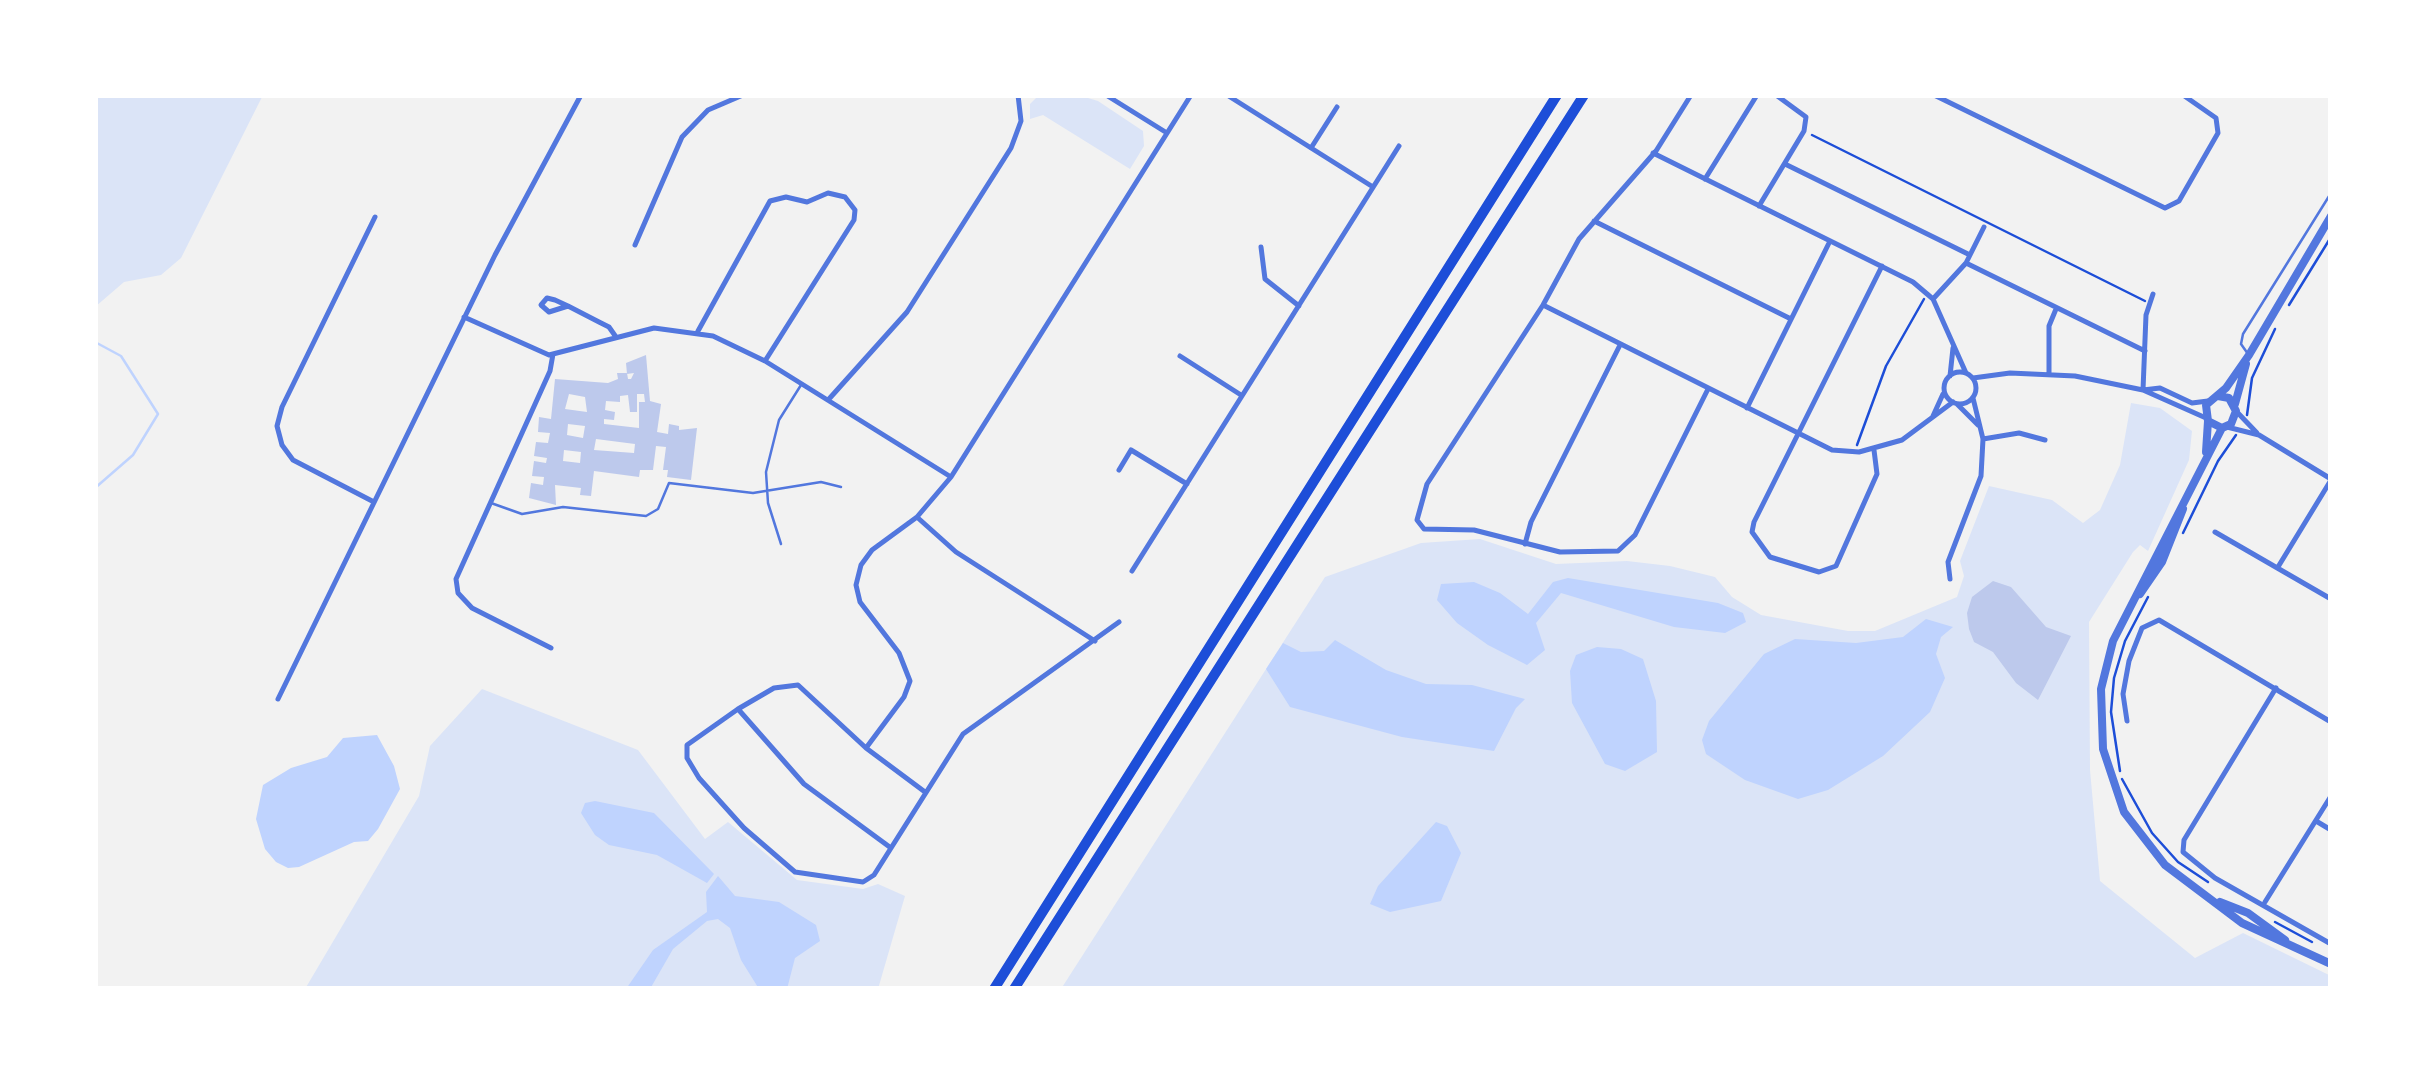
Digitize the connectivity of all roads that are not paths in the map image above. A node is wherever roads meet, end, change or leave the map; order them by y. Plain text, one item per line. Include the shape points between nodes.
1 (581, 95) edge
2 (708, 95) edge
3 (742, 95) edge
4 (841, 95) edge
5 (968, 95) edge
6 (1018, 95) edge
7 (1106, 95) edge
8 (1191, 95) edge
9 (1227, 95) edge
10 (1557, 95) edge
11 (1584, 95) edge
12 (1691, 95) edge
13 (1757, 95) edge
14 (1776, 95) edge
15 (1934, 95) edge
16 (2183, 95) edge
17 (715, 105) junction
18 (1337, 106) dead end
19 (1167, 132) junction
20 (1399, 146) dead end
21 (1311, 148) junction
22 (1653, 153) junction
23 (1787, 165) junction
24 (1705, 179) junction
25 (1373, 187) junction
26 (2331, 193) edge
27 (1759, 206) junction
28 (375, 216) dead end
29 (2331, 216) edge
30 (1594, 221) junction
31 (1984, 227) dead end
32 (1830, 241) junction
33 (635, 245) dead end
34 (1261, 247) dead end
35 (1970, 255) junction
36 (1966, 263) junction
37 (1882, 266) junction
38 (2153, 294) dead end
39 (1930, 296) junction
40 (1543, 305) junction
41 (568, 306) junction
42 (1298, 306) junction
43 (2056, 309) junction
44 (464, 317) junction
45 (1790, 319) junction
46 (698, 331) junction
47 (616, 337) junction
48 (1954, 340) junction
49 (1620, 345) junction
50 (2145, 352) junction
51 (553, 354) junction
52 (2249, 355) junction
53 (1180, 356) dead end
54 (765, 361) junction
55 (1966, 373) junction
56 (2048, 375) junction
57 (1950, 376) junction
58 (1973, 378) junction
59 (1987, 379) junction
60 (801, 384) junction
61 (1708, 389) junction
62 (1976, 390) junction
63 (2143, 390) junction
64 (1945, 392) junction
65 (1242, 396) junction
66 (2218, 396) junction
67 (1972, 398) junction
68 (828, 400) junction
69 (2209, 401) junction
70 (1955, 403) junction
71 (1748, 408) junction
72 (2236, 408) junction
73 (1932, 419) junction
74 (2207, 420) junction
75 (1979, 427) junction
76 (2224, 427) junction
77 (1798, 434) junction
78 (2259, 435) junction
79 (1982, 438) junction
80 (2045, 440) dead end
81 (1874, 450) junction
82 (2205, 456) junction
83 (1119, 470) dead end
84 (951, 477) junction
85 (2331, 480) edge
86 (1187, 484) junction
87 (841, 487) dead end
88 (766, 489) junction
89 (374, 502) junction
90 (490, 503) junction
91 (917, 517) junction
92 (2215, 532) dead end
93 (780, 544) dead end
94 (1525, 544) junction
95 (2278, 567) junction
96 (1132, 571) dead end
97 (1950, 580) dead end
98 (2331, 599) edge
99 (1119, 622) dead end
100 (1096, 642) junction
101 (551, 648) dead end
102 (2276, 688) junction
103 (278, 700) dead end
104 (738, 710) junction
105 (2127, 721) dead end
106 (2331, 722) edge
107 (866, 748) junction
108 (926, 792) junction
109 (2331, 796) edge
110 (2316, 821) junction
111 (2331, 830) edge
112 (891, 848) junction
113 (2265, 902) junction
114 (2331, 944) edge
115 (2331, 964) edge
116 (994, 989) edge
117 (1014, 989) edge

1 - 44 street
2 - 17 street
3 - 17 street
4 - 5 street
6 - 68 street via 1021,121 1012,148 908,312
7 - 19 street
8 - 19 street
9 - 21 street
10 - 116 highway
11 - 117 highway
12 - 22 street
13 - 24 street
14 - 23 street via 1806,117
15 - 16 street via 2165,208 2179,201 2218,133 2216,118
17 - 33 street via 677,145
18 - 21 street
19 - 84 street
20 - 25 street
21 - 25 street
22 - 24 street
22 - 30 street
23 - 27 street
23 - 35 street
24 - 27 street
25 - 42 street
26 - 52 lane via 2244,334 2241,344
27 - 32 street
28 - 89 street via 278,426 292,460
29 - 52 street
30 - 40 street
30 - 45 street
31 - 35 street
32 - 37 street
32 - 45 street
34 - 42 street via 1265,279
35 - 36 street
36 - 39 street
36 - 43 street
37 - 39 street
37 - 77 street
38 - 50 street
39 - 48 street
40 - 49 street
40 - 94 street via 1457,436 1417,520 1424,529 1474,530
41 - 41 street via 549,312 542,305 547,298
41 - 47 street
42 - 65 street
43 - 50 street
43 - 56 street
44 - 51 street
44 - 89 street
45 - 71 street
46 - 47 street via 654,328
46 - 54 street
46 - 54 street via 770,201 845,197 856,210 854,220
47 - 51 street
48 - 55 street
48 - 57 street
49 - 61 street
49 - 94 street
50 - 63 street
51 - 90 street
52 - 66 street
52 - 72 street
53 - 65 street
54 - 60 street
55 - 57 street
55 - 58 street
56 - 59 street
56 - 63 street
57 - 64 street
58 - 59 street
58 - 62 street
59 - 62 street
60 - 68 street
60 - 88 lane via 779,420
61 - 71 street
61 - 94 street via 1629,544 1618,551 1560,552
62 - 67 street
63 - 69 street
63 - 74 street
64 - 70 street
64 - 73 street
65 - 86 street
66 - 69 street
66 - 72 street
67 - 70 street
67 - 75 street
68 - 84 street
69 - 74 street
70 - 73 street
70 - 75 street
71 - 77 street
72 - 76 street
72 - 78 street
73 - 81 street
74 - 76 street
74 - 82 street
75 - 79 street
76 - 78 street
76 - 82 street
77 - 81 street via 1832,450
77 - 81 street via 1752,532 1770,556 1806,570 1825,572 1840,562 1877,474
78 - 85 street
79 - 80 street via 2019,433
79 - 97 street via 1981,476 1948,562
82 - 115 street via 2103,673 2100,726 2108,771 2124,812 2150,850 2216,901
83 - 86 street via 1131,450
84 - 91 street
85 - 95 street
86 - 96 street
87 - 88 lane via 821,482
88 - 90 lane via 669,482 658,509 647,516 563,507 522,514
88 - 93 lane
89 - 103 street
90 - 101 street via 456,579 462,599
91 - 100 street via 956,552
91 - 107 street via 872,550 858,575 862,608 899,652 910,681
92 - 95 street
95 - 98 street
99 - 100 street
100 - 108 street via 963,734
102 - 105 street via 2172,624 2152,620 2139,634 2125,678
102 - 106 street
102 - 113 street via 2182,848 2200,869
104 - 107 street via 774,688 798,686
104 - 112 street via 814,794
104 - 112 street via 693,738 686,753 699,778 752,836 799,874 858,882 871,879
107 - 108 street
108 - 112 street
109 - 110 street
110 - 111 street
110 - 113 street
113 - 114 street

